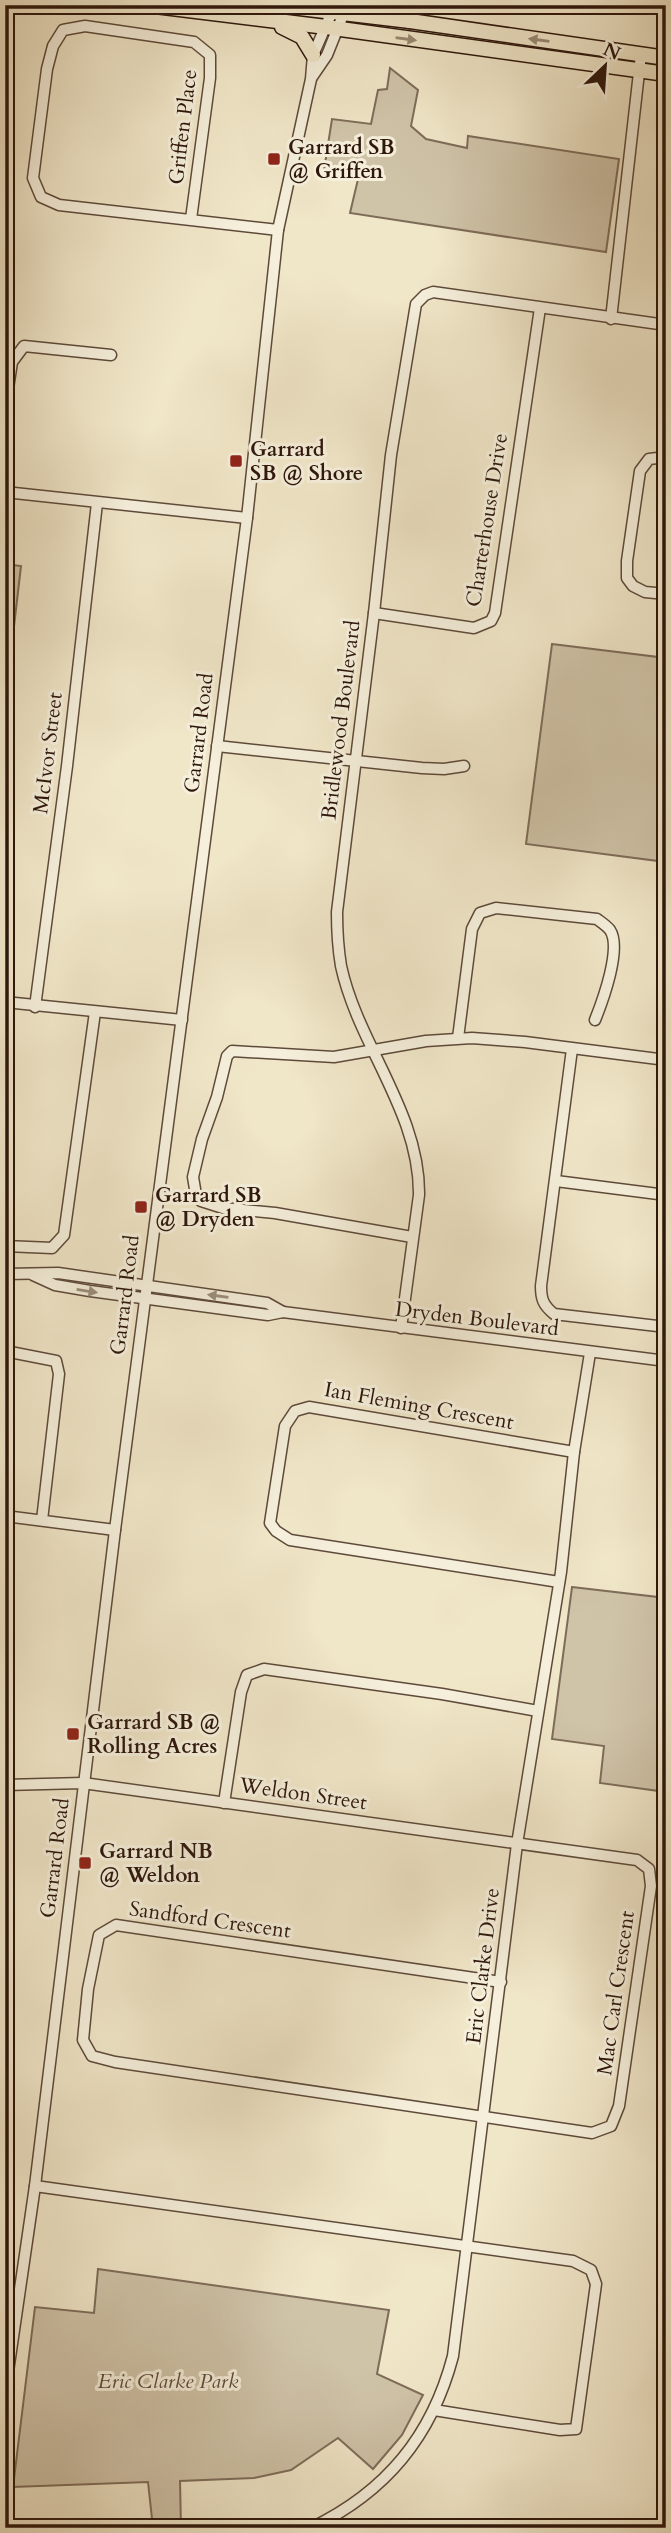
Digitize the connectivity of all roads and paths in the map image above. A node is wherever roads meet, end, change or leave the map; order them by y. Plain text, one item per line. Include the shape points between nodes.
1 (147, 5) edge
2 (274, 5) edge
3 (388, 5) edge
4 (337, 16) edge
5 (410, 21) junction
6 (271, 22) junction
7 (313, 55) junction
8 (641, 55) junction
9 (666, 58) edge
10 (639, 70) junction
11 (666, 74) edge
12 (311, 79) junction
13 (191, 219) junction
14 (278, 230) junction
15 (540, 308) junction
16 (611, 319) junction
17 (666, 325) edge
18 (111, 355) dead end
19 (5, 408) edge
20 (666, 457) edge
21 (5, 492) edge
22 (97, 503) junction
23 (247, 518) junction
24 (666, 594) edge
25 (374, 613) junction
26 (217, 746) junction
27 (355, 762) junction
28 (464, 766) dead end
29 (5, 1002) edge
30 (35, 1007) junction
31 (95, 1012) junction
32 (182, 1020) junction
33 (596, 1020) dead end
34 (458, 1038) junction
35 (572, 1049) junction
36 (374, 1051) junction
37 (666, 1060) edge
38 (556, 1181) junction
39 (666, 1195) edge
40 (412, 1237) junction
41 (5, 1246) edge
42 (5, 1274) edge
43 (33, 1275) junction
44 (146, 1286) junction
45 (144, 1298) junction
46 (283, 1312) junction
47 (666, 1327) edge
48 (401, 1328) junction
49 (5, 1351) edge
50 (590, 1353) junction
51 (666, 1361) edge
52 (574, 1452) junction
53 (5, 1516) edge
54 (41, 1520) junction
55 (114, 1530) junction
56 (559, 1582) junction
57 (538, 1711) junction
58 (83, 1783) junction
59 (5, 1785) edge
60 (224, 1802) junction
61 (517, 1843) junction
62 (501, 1982) junction
63 (482, 2115) junction
64 (35, 2186) junction
65 (466, 2247) junction
66 (5, 2392) edge
67 (434, 2410) junction
68 (311, 2528) edge

1 - 6 main road
2 - 4 main road
3 - 5 main road
4 - 5 main road
4 - 6 main road
4 - 7 street, Garrard Road
4 -> 10 main road
4 - 12 street, Garrard Road via 327,55
8 -> 5 main road
6 - 7 main road via 302,37
7 - 12 street, Garrard Road
8 - 9 main road
8 - 10 street
10 - 11 main road
10 - 16 street
12 - 14 street, Garrard Road
13 - 13 street, Griffen Place via 210,55 194,42 85,26 63,30 47,69 33,178 41,197 59,205
13 - 14 street, Griffen Place
14 - 23 street, Garrard Road
15 - 16 street, Bridlewood Boulevard
15 - 25 street, Charterhouse Drive via 491,621 474,628
15 - 25 street, Bridlewood Boulevard via 433,292 416,304 391,454
16 - 17 street, Bridlewood Boulevard
18 - 19 street via 24,346 12,362
20 - 24 street via 649,459 640,471 627,578 645,592
21 - 22 street
22 - 23 street
22 - 30 street, McIvor Street
23 - 26 street, Garrard Road
25 - 27 street, Bridlewood Boulevard
26 - 27 street
26 - 32 street, Garrard Road
27 - 28 street via 444,769
27 - 36 street, Bridlewood Boulevard via 337,937 350,994
29 - 30 street
30 - 31 street
31 - 32 street
31 - 41 street via 64,1235 52,1248
32 - 44 street, Garrard Road
33 - 34 street via 608,986 614,940 609,929 597,919 496,908 480,913 472,929
34 - 35 street
34 - 36 street
35 - 37 street
35 - 38 street
36 - 40 street, Bridlewood Boulevard via 403,1117 419,1174
36 - 40 street via 334,1057 232,1051 202,1139 193,1186 201,1201 215,1206
38 - 39 street
38 - 47 street via 541,1286 545,1307 554,1314
40 - 48 street, Bridlewood Boulevard
42 - 43 street, Dryden Boulevard
43 - 44 street, Dryden Boulevard via 58,1273
43 -> 45 street, Dryden Boulevard via 55,1285
44 - 45 street, Garrard Road
46 -> 44 street, Dryden Boulevard via 267,1303
45 - 46 street, Dryden Boulevard via 268,1315
45 - 55 street, Garrard Road
46 - 48 street, Dryden Boulevard
48 - 50 street, Dryden Boulevard
49 - 54 street via 56,1361 60,1374
50 - 51 street, Dryden Boulevard
50 - 52 street, Eric Clarke Drive
52 - 56 street, Eric Clarke Drive
52 - 56 street, Ian Fleming Crescent via 309,1407 295,1412 285,1426 270,1523 290,1540
53 - 54 street
54 - 55 street
55 - 58 street, Garrard Road
56 - 57 street, Eric Clarke Drive
57 - 60 street via 264,1669 247,1675 241,1692
57 - 61 street, Eric Clarke Drive
58 - 59 street, Weldon Street
58 - 60 street, Weldon Street
58 - 64 street, Garrard Road
60 - 61 street, Weldon Street
61 - 62 street, Eric Clarke Drive
61 - 63 street, Mac Carl Crescent via 637,1860 649,1869 651,1886 619,2106 611,2126 592,2133
62 - 63 street, Eric Clarke Drive
62 - 63 street, Sandford Crescent via 116,1925 99,1936 88,1989 83,2040 92,2056
63 - 65 street, Eric Clarke Drive
64 - 65 street
64 - 66 street, Garrard Road
65 - 67 street, Eric Clarke Drive via 453,2356
65 - 67 street via 580,2263 594,2274 580,2415 576,2429 560,2430
67 - 68 street, Eric Clarke Drive via 412,2446 378,2486

